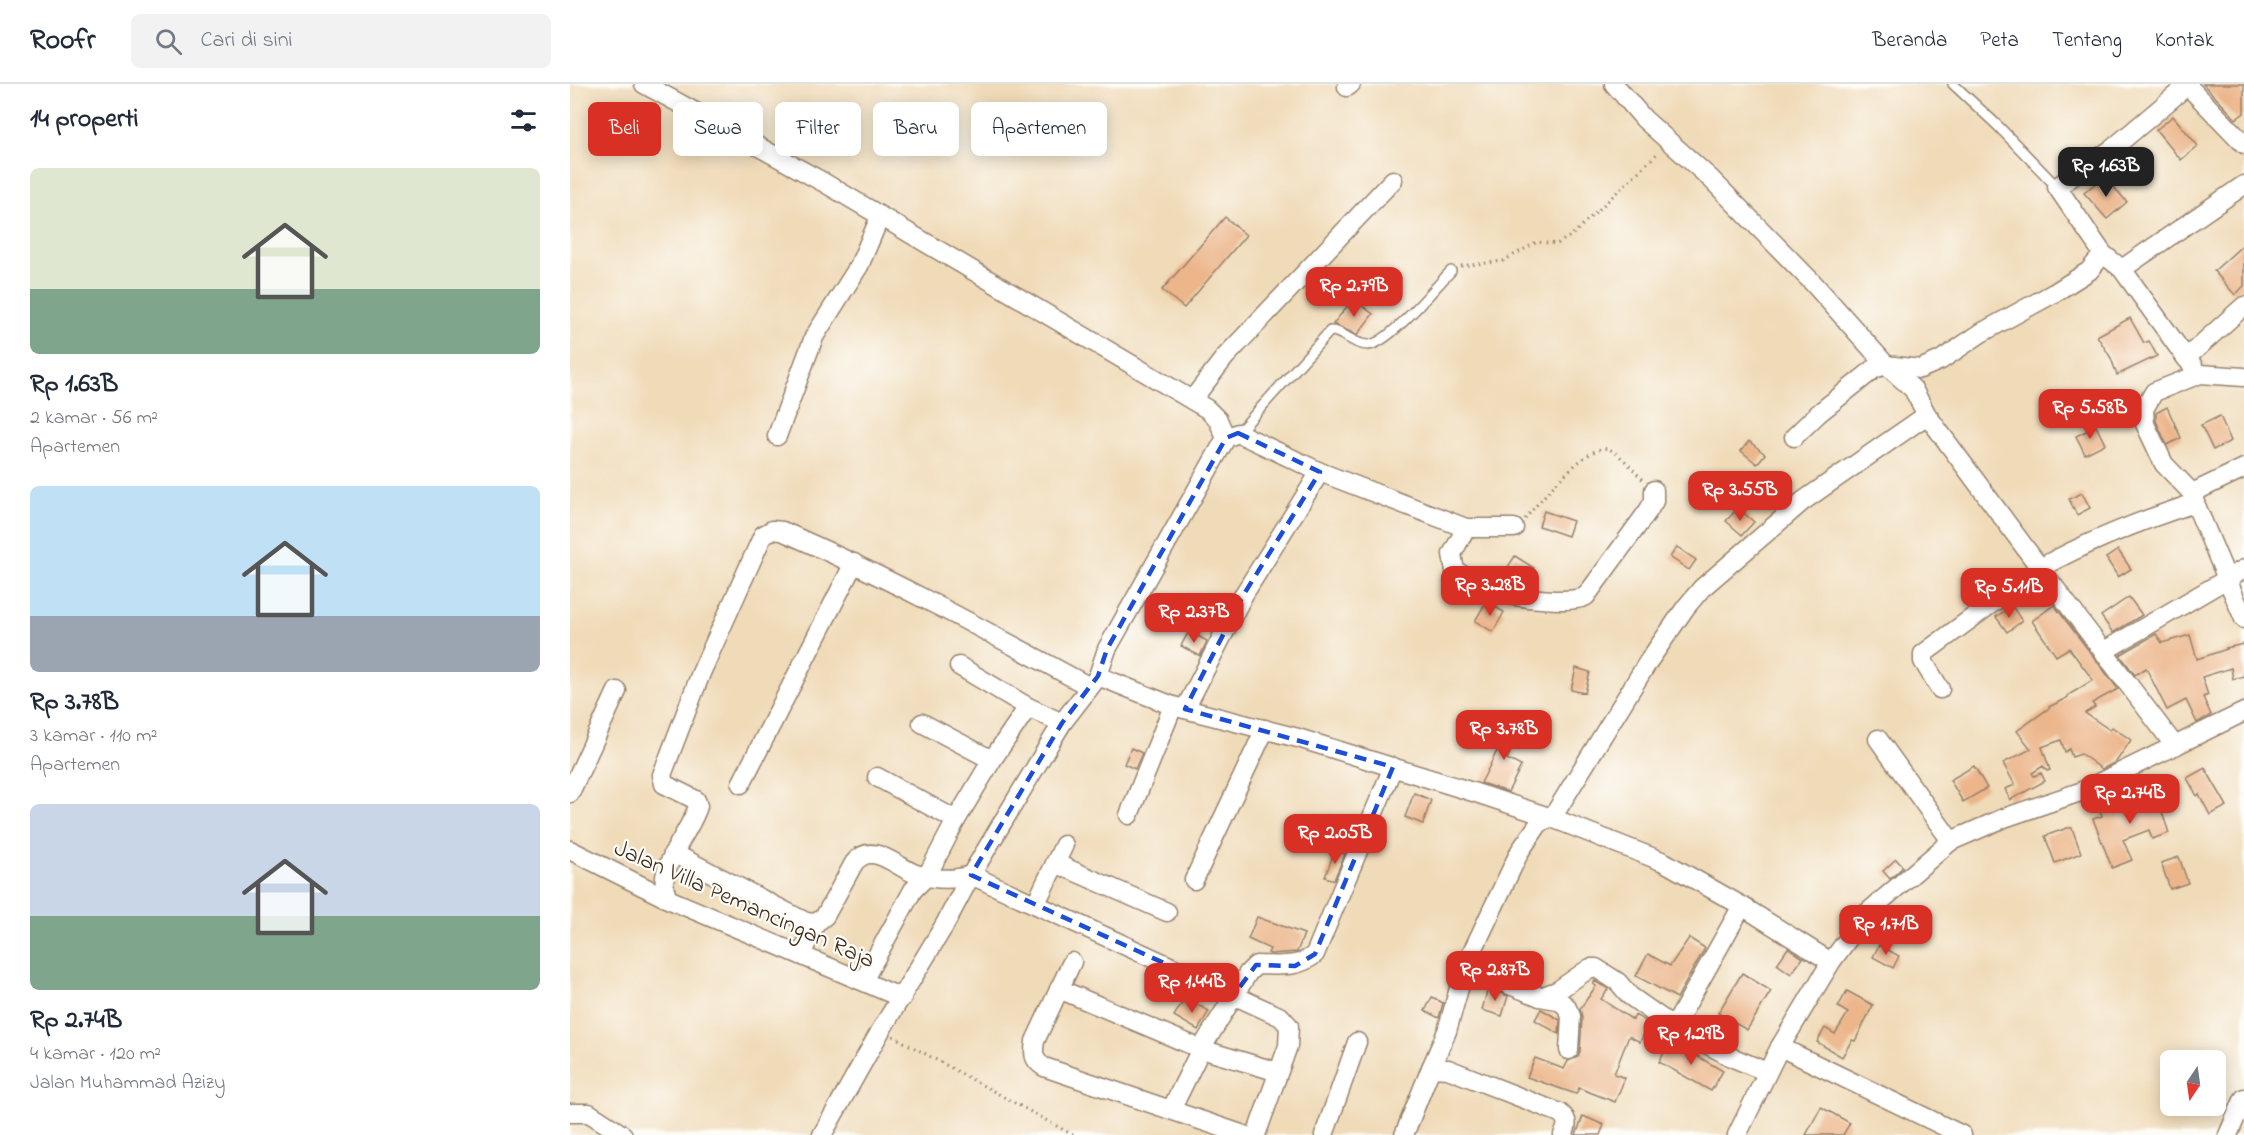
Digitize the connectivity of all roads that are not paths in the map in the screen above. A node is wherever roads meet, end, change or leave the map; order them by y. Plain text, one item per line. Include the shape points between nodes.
1 (644, 84) edge
2 (1614, 84) edge
3 (1953, 84) edge
4 (2187, 84) edge
5 (2244, 144) edge
6 (1392, 180) dead end
7 (2244, 185) edge
8 (2057, 187) junction
9 (880, 217) junction
10 (2103, 254) junction
11 (2122, 268) junction
12 (1451, 271) road end
13 (2244, 306) edge
14 (2186, 358) junction
15 (1887, 365) junction
16 (1920, 369) junction
17 (2200, 374) junction
18 (2244, 377) edge
19 (1913, 389) junction
20 (1192, 400) junction
21 (1927, 415) junction
22 (777, 436) dead end
23 (1232, 436) junction
24 (1794, 437) dead end
25 (2244, 468) edge
26 (1320, 472) junction
27 (1654, 490) road end
28 (2193, 498) junction
29 (1466, 528) junction
30 (1514, 528) road end
31 (854, 562) junction
32 (2040, 568) junction
33 (2244, 569) edge
34 (2226, 578) junction
35 (2244, 619) edge
36 (2104, 651) junction
37 (958, 666) dead end
38 (1094, 682) junction
39 (1940, 689) dead end
40 (616, 691) dead end
41 (1028, 707) junction
42 (1179, 707) junction
43 (2244, 712) edge
44 (922, 723) dead end
45 (1062, 723) junction
46 (1265, 729) junction
47 (1878, 738) dead end
48 (2175, 746) junction
49 (992, 760) junction
50 (1393, 767) junction
51 (877, 777) dead end
52 (741, 784) dead end
53 (570, 793) edge
54 (1129, 815) dead end
55 (1552, 818) junction
56 (956, 820) junction
57 (1951, 841) junction
58 (1064, 845) dead end
59 (570, 850) edge
60 (674, 853) junction
61 (1055, 863) junction
62 (971, 875) junction
63 (927, 876) junction
64 (1194, 880) dead end
65 (668, 899) junction
66 (1036, 903) junction
67 (1742, 906) junction
68 (1167, 912) dead end
69 (816, 923) junction
70 (801, 955) junction
71 (1072, 962) dead end
72 (1831, 962) junction
73 (1465, 967) junction
74 (863, 981) junction
75 (1059, 989) junction
76 (1234, 995) junction
77 (1540, 997) junction
78 (902, 998) junction
79 (1674, 1027) junction
80 (1357, 1042) dead end
81 (1780, 1047) junction
82 (1201, 1049) junction
83 (1569, 1050) dead end
84 (1431, 1068) junction
85 (1278, 1072) junction
86 (1767, 1072) junction
87 (2244, 1098) edge
88 (1171, 1110) junction
89 (570, 1113) edge
90 (1196, 1127) edge
91 (623, 1135) edge
92 (822, 1135) edge
93 (1244, 1135) edge
94 (1256, 1135) edge
95 (1324, 1135) edge
96 (1404, 1135) edge
97 (1563, 1135) edge
98 (1737, 1135) edge
99 (1962, 1135) edge
100 (2228, 1135) edge

1 - 9 street
2 - 15 street via 1644,119 1711,179 1814,284
3 - 8 lane
4 - 5 street
4 - 8 street via 2112,149
6 - 20 street via 1225,357
7 - 11 street
8 - 10 street
9 - 20 street
9 - 22 street via 859,266 814,337
10 - 11 street
10 - 16 street via 2089,271 2054,293
11 - 14 street
12 - 23 lane via 1379,343 1357,343 1330,331
13 - 14 street
14 - 17 street
15 - 16 street
15 - 19 street
15 - 24 street via 1874,369
16 - 19 street
17 - 18 street
17 - 28 street via 2154,392 2144,409 2145,424 2164,464
19 - 21 street
20 - 23 street via 1207,409
21 - 32 street
21 - 55 street via 1803,501 1702,588 1648,662
23 - 26 street
23 - 38 street via 1107,649
25 - 28 street
26 - 29 street
26 - 42 street
27 - 29 street via 1654,501 1648,511 1581,599 1503,594 1455,571 1452,554
28 - 32 street
28 - 34 street
29 - 30 street
31 - 38 street
31 - 52 street
31 - 60 street via 782,531 772,530 763,535 701,673 662,775 664,784 696,800 698,806
32 - 36 street
32 - 39 street via 1923,654 1923,661
33 - 34 street
34 - 35 street
34 - 36 street
36 - 48 street
37 - 41 street
38 - 42 street
38 - 45 street
40 - 53 street
41 - 45 street
41 - 49 street
42 - 46 street
42 - 54 street
43 - 48 street
44 - 49 street
45 - 62 street
46 - 50 street
46 - 64 street
47 - 57 street
48 - 57 street via 2080,792
49 - 56 street
50 - 55 street
50 - 76 street via 1315,954 1295,966 1256,965
51 - 56 street
55 - 67 street via 1664,862
55 - 73 street via 1540,822 1520,851
56 - 63 street
57 - 72 street via 1868,912
58 - 61 street
59 - 65 street, Jalan Villa Pemancingan Raja
60 - 65 street via 664,879
60 - 69 street via 806,922
61 - 66 street
61 - 68 street
62 - 63 street via 950,880
62 - 66 street
62 - 78 street
63 - 69 street via 867,853 860,856 825,916
63 - 74 street via 913,890
65 - 70 street, Jalan Villa Pemancingan Raja
66 - 76 street
67 - 72 street
67 - 79 street
69 - 70 street
70 - 74 street, Jalan Villa Pemancingan Raja
71 - 75 street
72 - 81 street
73 - 77 street
73 - 84 street via 1447,1031
74 - 78 street, Jalan Villa Pemancingan Raja
75 - 82 street
75 - 88 street via 1035,1041 1036,1061
76 - 82 street
76 - 85 street via 1281,1017 1289,1026 1288,1046
77 - 79 street via 1596,968
77 - 83 street via 1558,1000 1566,1006 1570,1016
78 - 92 street
79 - 86 street
80 - 95 street
81 - 86 street
81 - 99 street
82 - 85 street
82 - 88 street
84 - 96 street
84 - 97 street via 1448,1069 1560,1113 1567,1125
85 - 94 street
86 - 98 street
87 - 100 street
88 - 90 street
89 - 91 street via 590,1113
90 - 93 street

